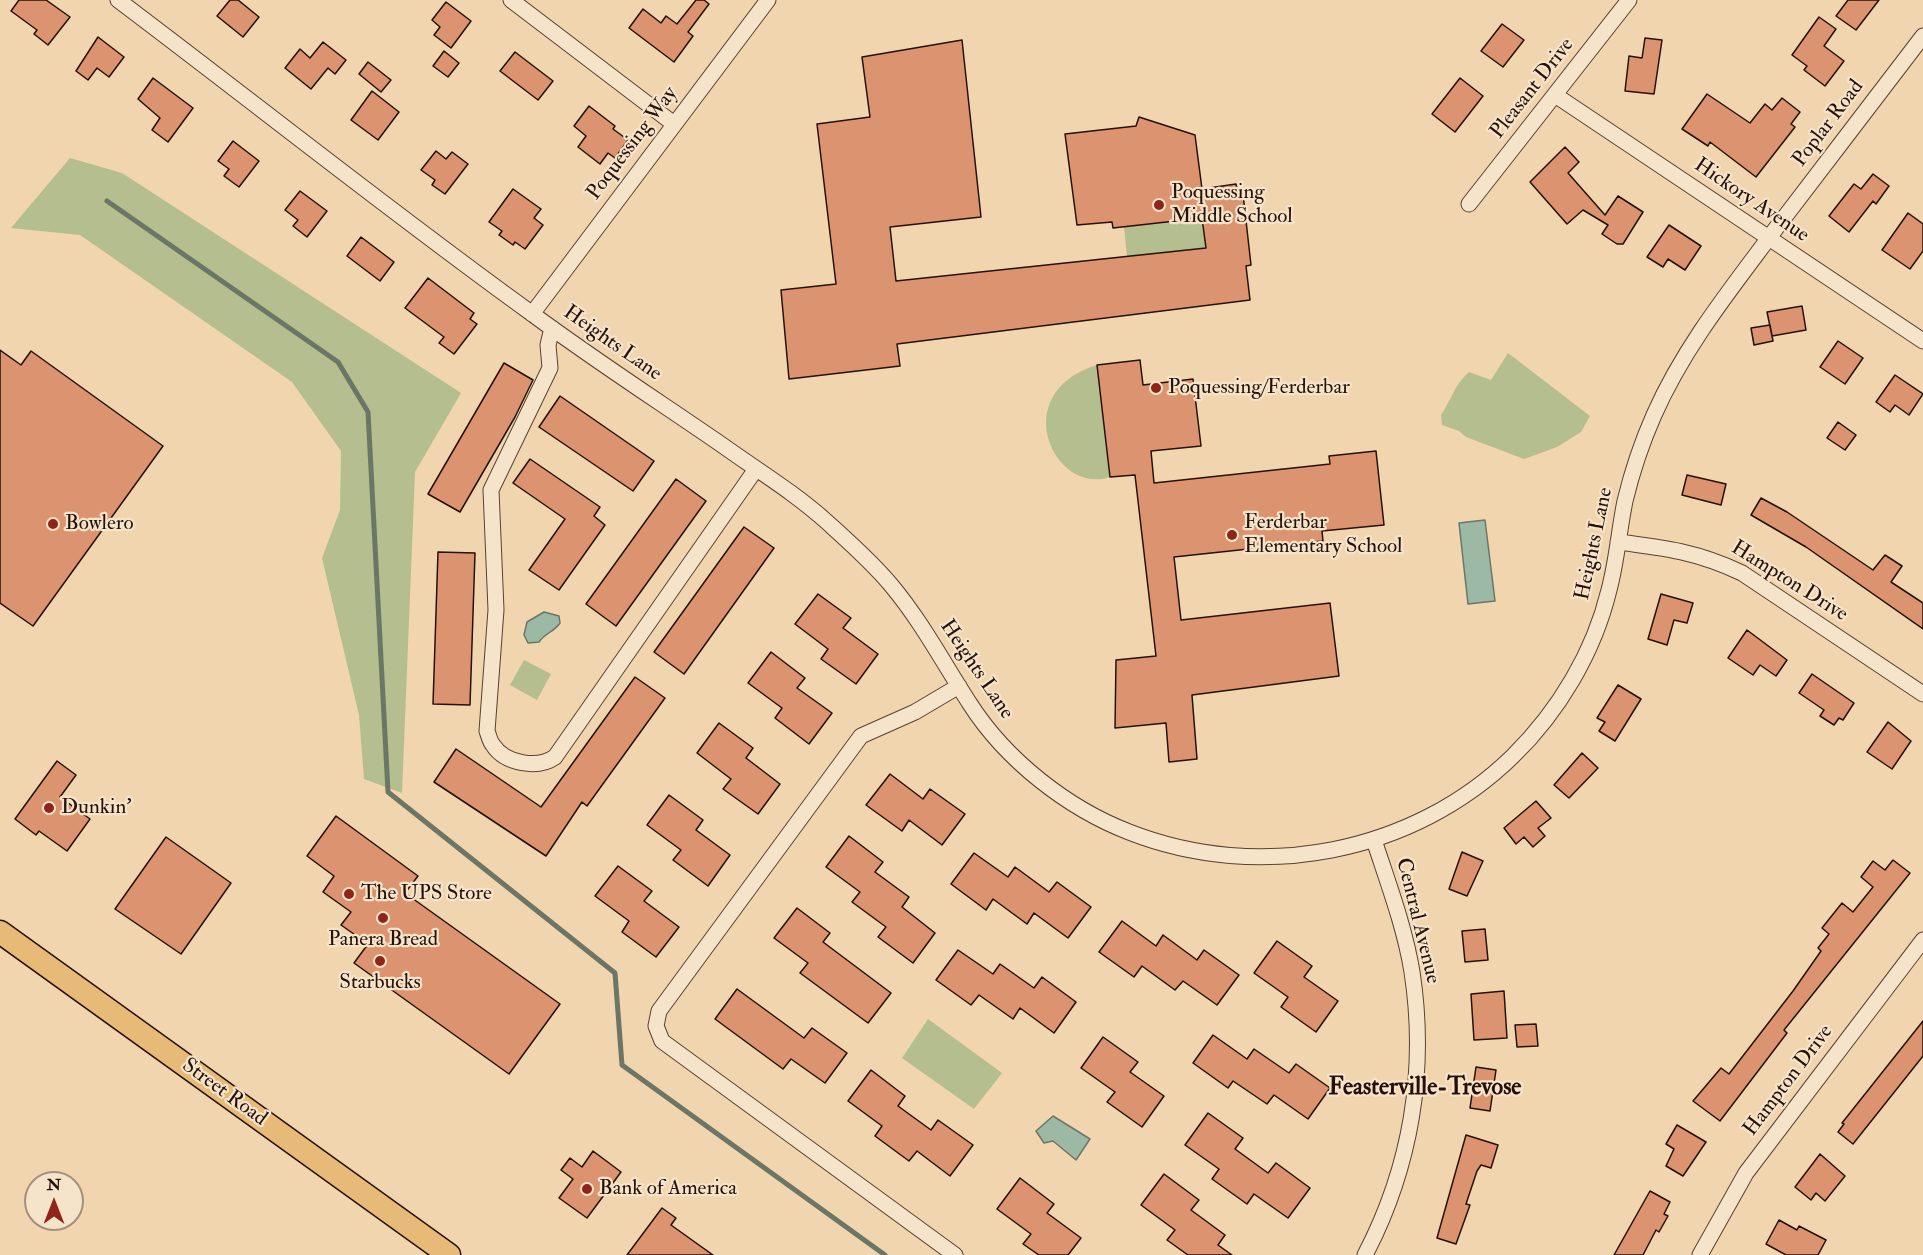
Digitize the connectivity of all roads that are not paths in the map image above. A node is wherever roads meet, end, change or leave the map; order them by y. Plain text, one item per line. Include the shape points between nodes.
1 (118, 0) edge
2 (511, 0) edge
3 (768, 0) edge
4 (1629, 0) edge
5 (1923, 36) edge
6 (1555, 95) junction
7 (674, 124) junction
8 (1469, 204) dead end
9 (1769, 238) junction
10 (532, 314) junction
11 (552, 328) junction
12 (1923, 341) edge
13 (756, 469) junction
14 (1618, 542) junction
15 (959, 686) junction
16 (1923, 694) edge
17 (1374, 840) junction
18 (0, 932) edge
19 (1923, 940) edge
20 (449, 1255) edge
21 (955, 1255) edge
22 (1365, 1255) edge
23 (1700, 1255) edge

1 - 10 street, Heights Lane
2 - 7 street
3 - 7 street, Poquessing Way
4 - 6 street, Pleasant Drive
5 - 9 street, Poplar Road
6 - 8 street, Pleasant Drive
6 - 9 street, Hickory Avenue
7 - 10 street, Poquessing Way
9 - 12 street, Hickory Avenue
9 - 14 street, Heights Lane via 1699,333 1653,417 1632,474
10 - 11 street, Heights Lane
11 - 13 street, Heights Lane
11 - 13 street via 548,345 550,368 491,490 496,610 487,731 493,746 502,753 536,765 555,758
13 - 15 street, Heights Lane via 826,522 890,584
14 - 16 street, Hampton Drive via 1680,549 1742,573
14 - 17 street, Heights Lane via 1605,605 1587,651 1549,715 1515,754 1454,802
15 - 17 street, Heights Lane via 973,709 1023,765 1064,797 1132,833 1191,851 1259,858 1311,855
15 - 21 street via 915,712 861,736 659,1011 656,1026 662,1041
17 - 22 street, Central Avenue via 1412,970 1418,1026 1415,1104 1404,1157 1382,1222
18 - 20 main road, Street Road
19 - 23 street, Hampton Drive via 1746,1173

